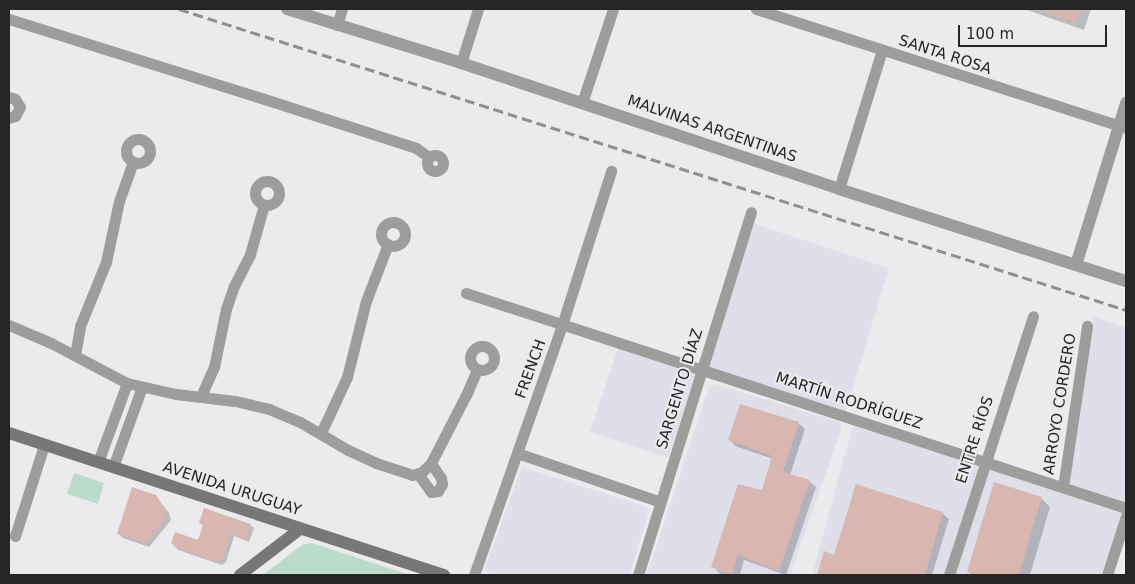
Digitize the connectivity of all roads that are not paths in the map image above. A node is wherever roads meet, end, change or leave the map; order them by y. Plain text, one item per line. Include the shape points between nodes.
1 (287, 9) edge
2 (342, 9) edge
3 (478, 9) edge
4 (613, 9) edge
5 (756, 9) edge
6 (9, 19) edge
7 (337, 25) junction
8 (882, 50) junction
9 (461, 63) junction
10 (9, 97) edge
11 (582, 103) junction
12 (1126, 103) edge
13 (9, 118) edge
14 (1122, 127) edge
15 (429, 156) dead end
16 (133, 162) dead end
17 (611, 171) dead end
18 (839, 189) junction
19 (264, 204) dead end
20 (751, 212) dead end
21 (388, 244) dead end
22 (1076, 265) junction
23 (1126, 281) edge
24 (466, 293) dead end
25 (1033, 316) dead end
26 (9, 326) edge
27 (562, 326) junction
28 (1087, 326) dead end
29 (75, 355) junction
30 (477, 369) dead end
31 (701, 369) junction
32 (127, 383) junction
33 (142, 387) junction
34 (201, 396) junction
35 (9, 433) edge
36 (321, 433) junction
37 (44, 445) junction
38 (517, 454) junction
39 (985, 460) junction
40 (98, 462) junction
41 (430, 463) junction
42 (113, 468) junction
43 (418, 474) junction
44 (1063, 486) junction
45 (661, 502) junction
46 (1126, 508) edge
47 (1126, 516) edge
48 (300, 529) junction
49 (15, 536) dead end
50 (240, 575) edge
51 (444, 575) edge
52 (474, 575) edge
53 (638, 575) edge
54 (949, 575) edge
55 (1106, 575) edge

1 - 7 street, MALVINAS ARGENTINAS
2 - 7 street
3 - 9 street
4 - 11 street
5 - 8 street, SANTA ROSA
6 - 15 street via 416,148
7 - 9 street, MALVINAS ARGENTINAS
8 - 14 street, SANTA ROSA
8 - 18 street
9 - 11 street, MALVINAS ARGENTINAS
10 - 13 street via 15,99 20,107 15,116
11 - 18 street, MALVINAS ARGENTINAS
12 - 14 street
14 - 22 street
16 - 29 street via 119,201 106,262 80,326
17 - 27 street, FRENCH
18 - 22 street, MALVINAS ARGENTINAS
19 - 34 street via 250,254 226,309 214,367
20 - 31 street, SARGENTO DÍAZ
21 - 36 street via 366,301 347,377
22 - 23 street, MALVINAS ARGENTINAS
24 - 27 street, MARTÍN RODRÍGUEZ
25 - 39 street, ENTRE RÍOS
26 - 29 street
27 - 31 street, MARTÍN RODRÍGUEZ
27 - 38 street, FRENCH
28 - 44 street, ARROYO CORDERO
29 - 32 street
30 - 41 street
31 - 39 street, MARTÍN RODRÍGUEZ
31 - 45 street, SARGENTO DÍAZ
32 - 33 street
32 - 40 street
33 - 34 street
33 - 42 street
34 - 36 street via 269,409
35 - 37 main road, AVENIDA URUGUAY
36 - 43 street via 376,463
37 - 40 main road, AVENIDA URUGUAY
37 - 49 street
38 - 45 street
38 - 52 street, FRENCH
39 - 44 street, MARTÍN RODRÍGUEZ
39 - 54 street, ENTRE RÍOS
40 - 42 main road, AVENIDA URUGUAY
41 - 43 street
41 - 43 street via 441,478 438,491 431,492
42 - 48 main road, AVENIDA URUGUAY
44 - 46 street, MARTÍN RODRÍGUEZ
45 - 53 street, SARGENTO DÍAZ
47 - 55 street
48 - 50 main road
48 - 51 main road, AVENIDA URUGUAY

